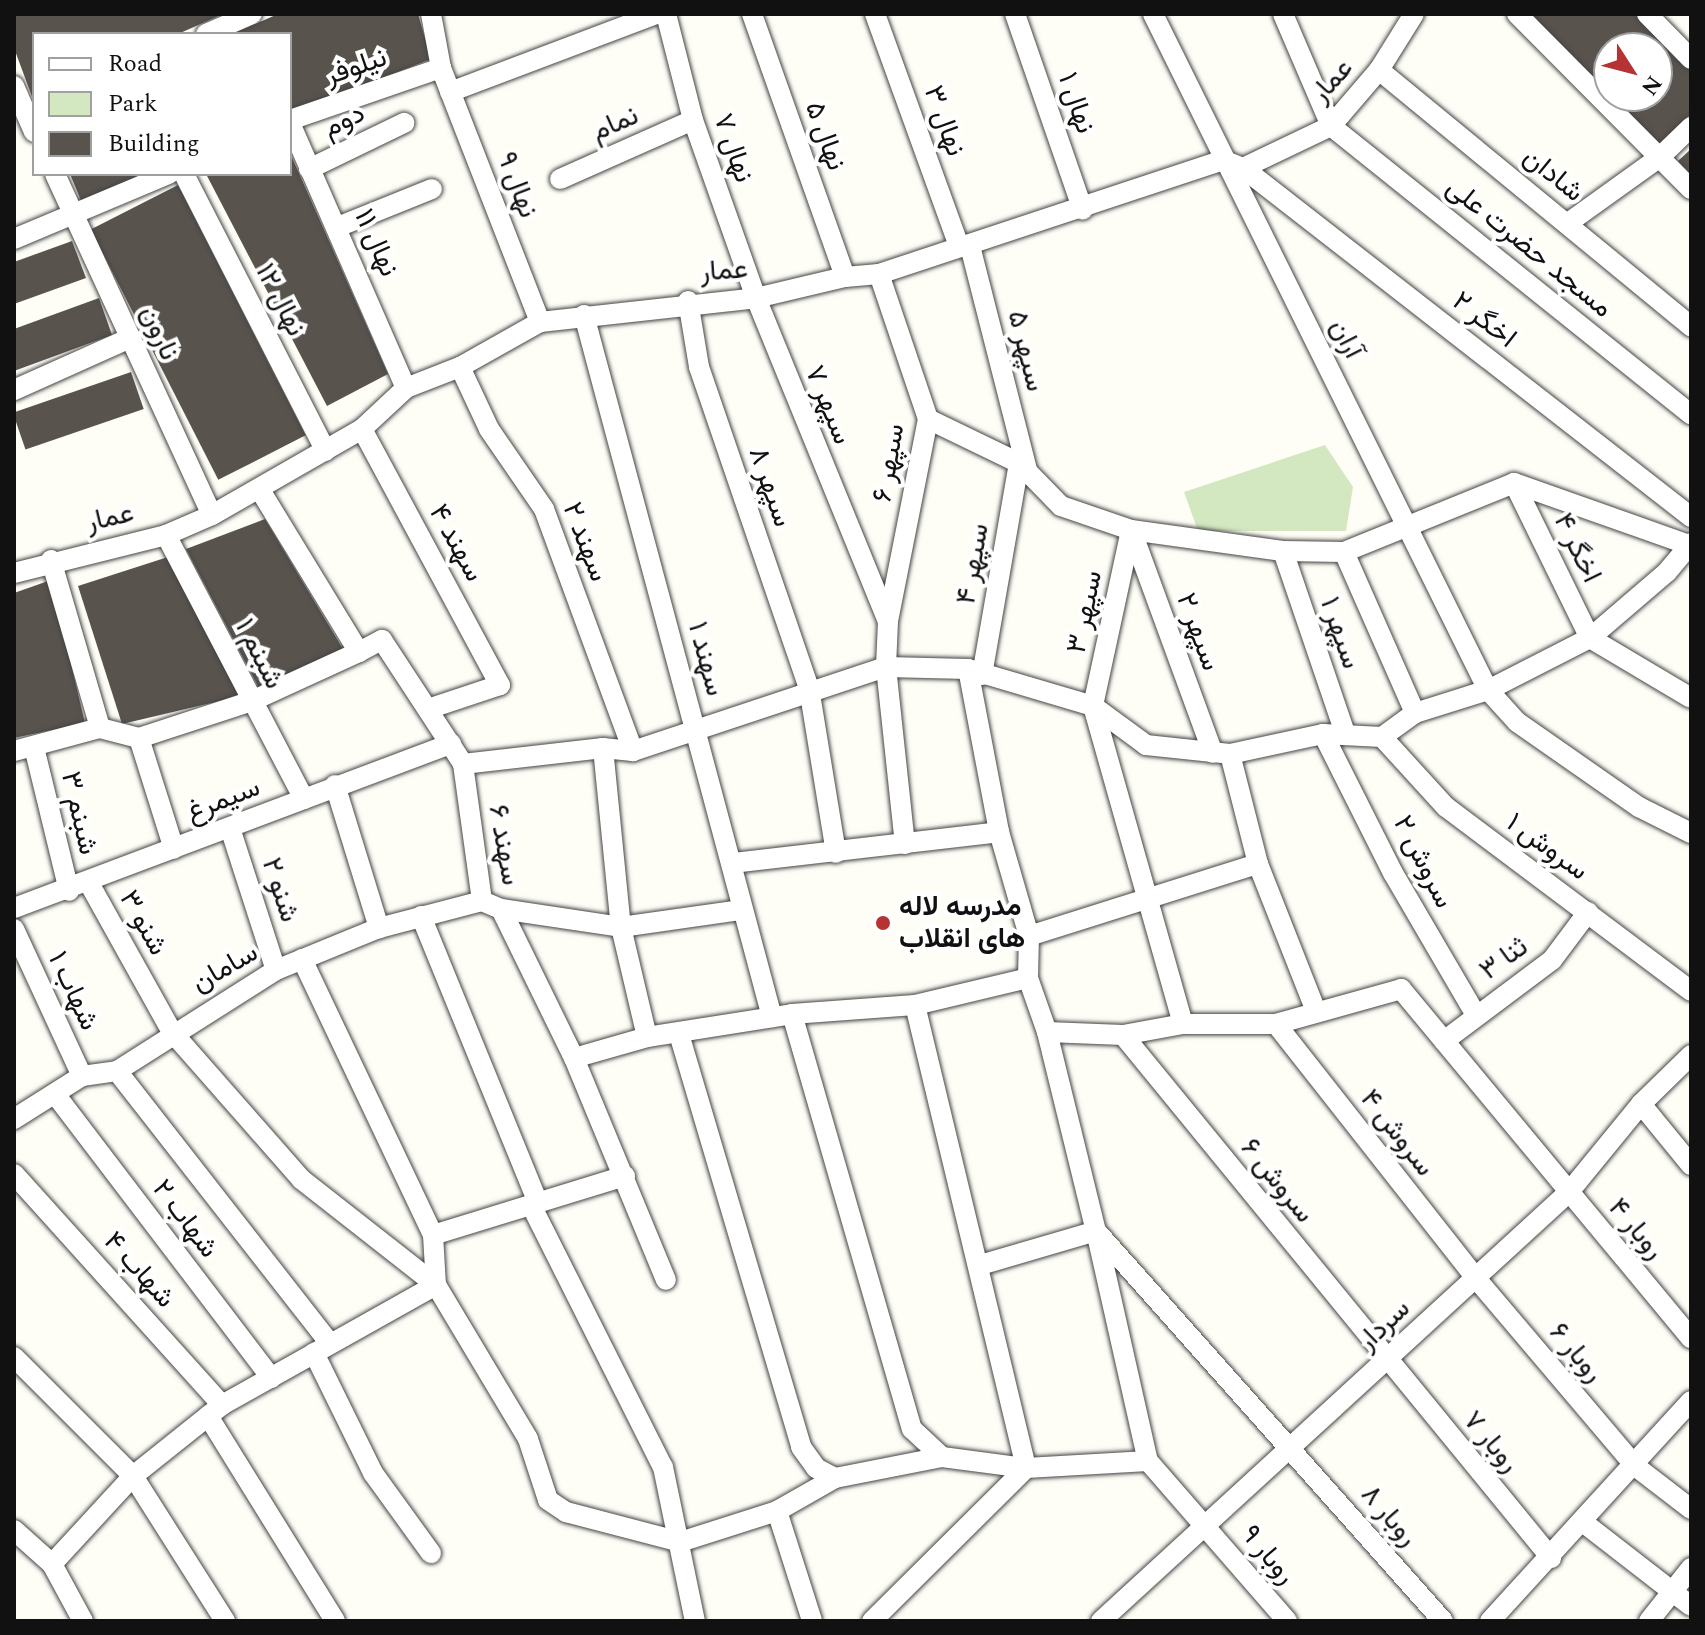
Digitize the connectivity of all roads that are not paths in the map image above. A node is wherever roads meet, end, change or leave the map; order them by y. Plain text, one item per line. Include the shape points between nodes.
1 (252, 14) edge
2 (431, 14) edge
3 (656, 14) edge
4 (666, 14) edge
5 (752, 14) edge
6 (875, 14) edge
7 (1015, 14) edge
8 (1153, 14) edge
9 (1283, 14) edge
10 (1517, 14) edge
11 (1647, 14) edge
12 (1408, 16) edge
13 (211, 32) edge
14 (1691, 59) edge
15 (441, 68) junction
16 (1379, 70) junction
17 (14, 86) edge
18 (450, 92) junction
19 (29, 110) edge
20 (292, 120) edge
21 (693, 120) junction
22 (404, 123) dead end
23 (292, 126) edge
24 (1331, 126) junction
25 (1691, 127) edge
26 (1660, 157) junction
27 (1223, 160) junction
28 (1243, 168) junction
29 (309, 169) junction
30 (56, 176) edge
31 (165, 176) edge
32 (185, 176) edge
33 (560, 179) dead end
34 (432, 189) dead end
35 (1691, 189) edge
36 (1083, 210) junction
37 (76, 216) junction
38 (1568, 223) junction
39 (340, 226) junction
40 (14, 239) edge
41 (965, 246) junction
42 (879, 274) junction
43 (845, 277) junction
44 (756, 298) junction
45 (688, 301) junction
46 (584, 315) junction
47 (540, 322) junction
48 (1691, 326) edge
49 (130, 338) junction
50 (460, 367) junction
51 (406, 388) junction
52 (14, 390) edge
53 (1691, 414) edge
54 (928, 419) junction
55 (362, 429) junction
56 (326, 451) junction
57 (1023, 466) junction
58 (1514, 483) junction
59 (260, 490) junction
60 (212, 515) junction
61 (1691, 517) edge
62 (1409, 524) junction
63 (1131, 530) junction
64 (166, 535) junction
65 (1690, 544) edge
66 (1283, 551) junction
67 (1344, 552) junction
68 (51, 560) junction
69 (14, 573) edge
70 (888, 621) junction
71 (1590, 638) junction
72 (359, 652) junction
73 (886, 667) junction
74 (975, 672) junction
75 (809, 688) junction
76 (1488, 690) junction
77 (1691, 698) edge
78 (252, 701) junction
79 (1093, 706) junction
80 (428, 709) junction
81 (1415, 713) junction
82 (100, 728) junction
83 (696, 731) junction
84 (1345, 733) junction
85 (1323, 734) junction
86 (1382, 737) junction
87 (139, 738) junction
88 (451, 744) junction
89 (603, 748) junction
90 (24, 749) edge
91 (633, 751) junction
92 (1222, 754) junction
93 (463, 764) junction
94 (335, 785) junction
95 (304, 799) junction
96 (230, 828) junction
97 (999, 832) junction
98 (1691, 833) edge
99 (905, 844) junction
100 (174, 849) junction
101 (836, 853) junction
102 (733, 863) junction
103 (1258, 864) junction
104 (89, 883) junction
105 (69, 891) junction
106 (1149, 899) junction
107 (492, 905) junction
108 (14, 908) edge
109 (740, 910) junction
110 (1588, 912) junction
111 (421, 916) junction
112 (621, 927) junction
113 (379, 928) junction
114 (14, 929) edge
115 (1029, 936) junction
116 (302, 959) junction
117 (276, 970) junction
118 (1028, 978) junction
119 (1691, 991) edge
120 (915, 1005) junction
121 (1315, 1009) junction
122 (782, 1015) junction
123 (1476, 1015) junction
124 (1183, 1024) junction
125 (1276, 1024) junction
126 (172, 1032) junction
127 (1047, 1032) junction
128 (679, 1034) junction
129 (1123, 1035) junction
130 (647, 1037) junction
131 (1444, 1041) junction
132 (1691, 1055) edge
133 (574, 1058) junction
134 (117, 1071) junction
135 (82, 1076) junction
136 (55, 1094) junction
137 (1641, 1104) junction
138 (14, 1119) edge
139 (1691, 1165) edge
140 (14, 1174) edge
141 (625, 1176) junction
142 (1569, 1192) junction
143 (535, 1204) junction
144 (1096, 1231) junction
145 (433, 1235) junction
146 (980, 1265) junction
147 (1474, 1276) junction
148 (666, 1280) dead end
149 (436, 1285) junction
150 (1691, 1338) edge
151 (322, 1349) junction
152 (14, 1357) edge
153 (1388, 1362) junction
154 (271, 1378) junction
155 (1691, 1401) edge
156 (215, 1410) junction
157 (1292, 1448) junction
158 (942, 1457) junction
159 (1148, 1461) junction
160 (1635, 1466) junction
161 (1026, 1468) junction
162 (133, 1476) junction
163 (835, 1478) junction
164 (1691, 1509) edge
165 (777, 1511) junction
166 (1584, 1523) junction
167 (1206, 1525) junction
168 (14, 1530) edge
169 (680, 1542) junction
170 (431, 1553) dead end
171 (1551, 1558) junction
172 (52, 1564) junction
173 (1691, 1568) edge
174 (1672, 1590) junction
175 (1691, 1606) edge
176 (1115, 1616) edge
177 (83, 1621) edge
178 (225, 1621) edge
179 (335, 1621) edge
180 (695, 1621) edge
181 (812, 1621) edge
182 (872, 1621) edge
183 (1287, 1621) edge
184 (1443, 1621) edge
185 (1490, 1621) edge
186 (1649, 1621) edge

1 - 13 street
2 - 15 street, نهال ۹
3 - 18 street
4 - 21 street, نهال ۷
5 - 43 street, نهال ۵
6 - 41 street, نهال ۳
7 - 36 street, نهال ۱
8 - 27 street, آران
9 - 24 street
10 - 26 street
11 - 14 street
12 - 16 street, عمار
15 - 18 street, نهال ۹
15 - 20 street, نیلوفر
16 - 24 street, عمار
16 - 38 street, شادان
17 - 19 street
18 - 47 street, نهال ۹
21 - 33 street, نمام
21 - 44 street, نهال ۷
22 - 29 street, دوم
23 - 29 street, نهال ۱۱
24 - 28 street, عمار
24 - 53 street, مسجد حضرت علی
25 - 26 street
26 - 35 street
26 - 38 street
27 - 28 street
27 - 36 street, عمار
27 - 62 street, آران
28 - 61 street, اخگر ۲
29 - 39 street, نهال ۱۱
30 - 37 street, نارون
31 - 37 street
32 - 56 street, نهال ۱۲
34 - 39 street
36 - 41 street, عمار
37 - 40 street
37 - 49 street, نارون
38 - 48 street, شادان
39 - 51 street, نهال ۱۱
41 - 42 street, عمار
41 - 57 street, سپهر ۵
42 - 43 street, عمار
42 - 54 street, سپهر ۶
43 - 44 street, عمار
44 - 45 street, عمار
44 - 70 street, سپهر ۷
45 - 46 street, عمار
45 - 75 street, سپهر ۸ via 699,367
46 - 47 street, عمار
46 - 83 street, سهند ۱
47 - 50 street, عمار
49 - 52 street
49 - 60 street, نارون
50 - 51 street, عمار
50 - 91 street, سهند ۲ via 489,429 544,509
51 - 55 street, عمار
54 - 57 street
54 - 70 street, سپهر ۶
55 - 56 street, عمار
55 - 80 street, سهند ۴ via 500,685
56 - 59 street, عمار
57 - 63 street via 1061,506
57 - 74 street, سپهر ۴
58 - 62 street
58 - 65 street
58 - 71 street, اخگر ۴
59 - 60 street, عمار
59 - 72 street
60 - 64 street, عمار
62 - 67 street
62 - 76 street, آران
63 - 66 street
63 - 79 street, سپهر ۳
63 - 92 street, سپهر ۲
64 - 68 street, عمار
64 - 78 street, شبنم ۱
65 - 71 street via 1667,572
66 - 67 street
66 - 84 street, سپهر ۱
67 - 81 street
68 - 69 street, عمار
68 - 82 street
70 - 73 street, سپهر ۶
71 - 76 street
71 - 77 street
72 - 78 street
72 - 80 street, سهند ۶ via 382,640
73 - 74 street
73 - 75 street
73 - 99 street, سپهر ۶
74 - 79 street
74 - 97 street
75 - 83 street
75 - 101 street, سپهر ۸
76 - 81 street
76 - 98 street, آران via 1517,722 1626,799
78 - 87 street
78 - 95 street, شبنم ۱
79 - 92 street via 1146,745
79 - 106 street
80 - 88 street, سهند ۶
81 - 86 street
82 - 87 street
82 - 90 street
83 - 91 street
83 - 102 street, سهند ۱
84 - 85 street
84 - 86 street
85 - 92 street
85 - 123 street, سروش ۲ via 1393,873
86 - 110 street, سروش ۱ via 1446,807
87 - 100 street
88 - 93 street, سهند ۶
88 - 94 street, سیمرغ
89 - 91 street
89 - 93 street
89 - 112 street
90 - 105 street, شبنم ۳
92 - 103 street, سپهر ۲
93 - 107 street, سهند ۶
94 - 95 street, سیمرغ
94 - 113 street
95 - 96 street, سیمرغ
96 - 100 street, سیمرغ
96 - 117 street, شنو ۲
97 - 99 street
97 - 115 street
99 - 101 street
100 - 104 street, سیمرغ
101 - 102 street
102 - 109 street, سهند ۱
103 - 106 street
103 - 121 street, سپهر ۲
104 - 105 street, سیمرغ
104 - 126 street, شنو ۳
105 - 108 street, سیمرغ
106 - 115 street
106 - 124 street
107 - 111 street, سامان
107 - 112 street
107 - 133 street, سهند ۶
109 - 112 street
109 - 122 street, سهند ۱
110 - 119 street, سروش ۱
110 - 123 street, ثنا ۳ via 1552,960
111 - 113 street, سامان
111 - 143 street
112 - 130 street
113 - 116 street, سامان
114 - 135 street, شهاب ۱
115 - 118 street
116 - 117 street, سامان
116 - 145 street
117 - 126 street, سامان
118 - 120 street
118 - 127 street
120 - 122 street
120 - 146 street
121 - 125 street
121 - 131 street, روبار ۴ via 1401,989
122 - 128 street
122 - 158 street, سهند ۱ via 912,1429
123 - 131 street, ثنا ۳
124 - 125 street
124 - 129 street
125 - 147 street, سروش ۴
126 - 134 street, سامان
126 - 149 street, شنو ۳ via 301,1179
127 - 129 street
127 - 144 street
128 - 130 street
128 - 163 street via 801,1447 816,1468
129 - 153 street, سروش ۶
130 - 133 street
131 - 142 street, روبار ۴
132 - 137 street, سردار
133 - 141 street, سهند ۶
134 - 135 street, سامان
134 - 151 street
135 - 136 street, سامان
136 - 138 street, سامان
136 - 154 street, شهاب ۲
137 - 139 street
137 - 142 street, سردار
140 - 156 street, شهاب ۴
141 - 143 street
141 - 148 street, سهند ۶
142 - 147 street, سردار
142 - 150 street, روبار ۴
143 - 145 street
143 - 169 street via 663,1467
144 - 146 street
144 - 157 street, روبار ۸
144 - 159 street
145 - 149 street
146 - 161 street
147 - 153 street, سردار
147 - 160 street, روبار ۶
149 - 151 street
149 - 169 street via 528,1439 548,1500 566,1512
151 - 154 street
151 - 170 street via 373,1473
152 - 162 street
153 - 157 street, سردار
153 - 171 street, روبار ۷
154 - 156 street
155 - 160 street
156 - 162 street
156 - 179 street, شهاب ۴
157 - 167 street, سردار
157 - 184 street, روبار ۸
158 - 161 street
158 - 163 street
159 - 161 street
159 - 167 street, روبار ۹
160 - 164 street, روبار ۶
160 - 166 street
161 - 182 street
162 - 172 street
162 - 178 street
163 - 165 street
165 - 169 street
165 - 181 street
166 - 171 street
166 - 174 street
167 - 176 street, سردار
167 - 183 street, روبار ۹
168 - 172 street
169 - 180 street
171 - 185 street
172 - 177 street
173 - 174 street
174 - 175 street
174 - 186 street

